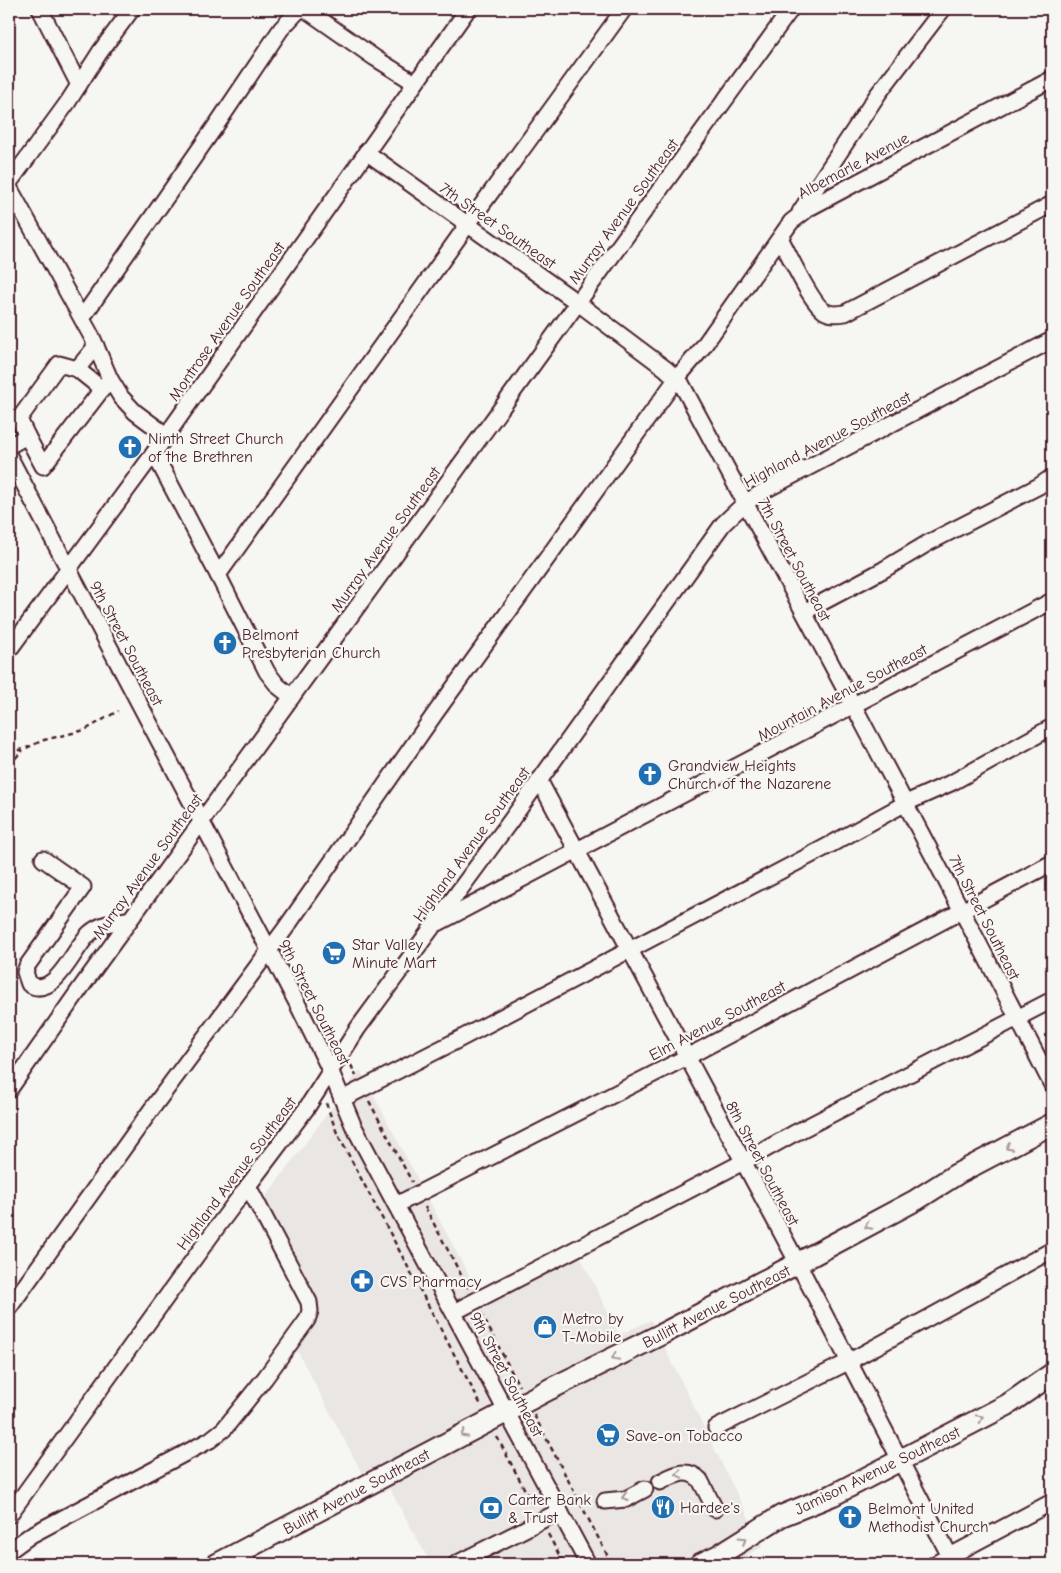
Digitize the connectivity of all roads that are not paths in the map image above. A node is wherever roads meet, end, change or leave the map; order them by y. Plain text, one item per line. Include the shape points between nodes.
1 (40, 9) edge
2 (132, 9) edge
3 (304, 9) edge
4 (468, 9) edge
5 (624, 9) edge
6 (792, 9) edge
7 (943, 9) edge
8 (1052, 79) edge
9 (415, 83) junction
10 (79, 85) junction
11 (366, 152) junction
12 (9, 183) edge
13 (9, 187) edge
14 (1052, 204) edge
15 (796, 217) junction
16 (468, 224) junction
17 (780, 238) junction
18 (578, 303) junction
19 (82, 318) junction
20 (1052, 340) edge
21 (96, 346) junction
22 (77, 370) junction
23 (677, 378) junction
24 (106, 384) junction
25 (166, 435) junction
26 (27, 436) junction
27 (9, 446) edge
28 (154, 453) junction
29 (9, 456) edge
30 (1052, 477) edge
31 (745, 503) junction
32 (68, 568) junction
33 (218, 575) junction
34 (1052, 600) edge
35 (804, 612) junction
36 (9, 650) edge
37 (292, 697) junction
38 (854, 705) junction
39 (1052, 727) edge
40 (539, 780) junction
41 (906, 803) junction
42 (201, 822) junction
43 (577, 851) junction
44 (43, 860) dead end
45 (1052, 863) edge
46 (962, 909) junction
47 (130, 919) junction
48 (435, 925) junction
49 (269, 949) junction
50 (629, 950) junction
51 (1052, 1000) edge
52 (1018, 1018) junction
53 (687, 1057) junction
54 (331, 1072) junction
55 (1052, 1085) edge
56 (9, 1090) edge
57 (342, 1099) junction
58 (1052, 1124) edge
59 (743, 1162) junction
60 (248, 1186) junction
61 (396, 1205) junction
62 (1052, 1250) edge
63 (798, 1264) junction
64 (9, 1308) edge
65 (454, 1312) junction
66 (848, 1362) junction
67 (1052, 1374) edge
68 (507, 1412) junction
69 (716, 1428) dead end
70 (900, 1460) junction
71 (660, 1482) dead end
72 (644, 1489) dead end
73 (605, 1501) dead end
74 (1052, 1502) edge
75 (715, 1509) dead end
76 (560, 1511) junction
77 (9, 1515) edge
78 (9, 1551) edge
79 (245, 1558) edge
80 (952, 1560) edge
81 (216, 1564) edge
82 (456, 1564) edge
83 (588, 1564) edge
84 (700, 1564) edge
85 (935, 1564) edge

1 - 10 street
2 - 10 street
3 - 9 street
3 - 19 street via 281,29
4 - 9 street, Montrose Avenue Southeast
5 - 16 street
6 - 18 street, Murray Avenue Southeast
7 - 15 street via 878,94
8 - 15 street, Albemarle Avenue
9 - 11 street, Montrose Avenue Southeast
10 - 12 street
11 - 16 street, 7th Street Southeast
11 - 25 street, Montrose Avenue Southeast
13 - 19 street
14 - 17 street via 846,313 826,312 815,302
15 - 17 street, Albemarle Avenue
16 - 18 street, 7th Street Southeast
16 - 33 street
17 - 23 street, Albemarle Avenue via 700,351
18 - 23 street, 7th Street Southeast
18 - 37 street, Murray Avenue Southeast
19 - 21 street
20 - 31 street, Highland Avenue Southeast
21 - 22 street
21 - 24 street
22 - 24 street
22 - 26 street via 59,364 19,419
23 - 31 street, 7th Street Southeast
23 - 49 street, Albemarle Avenue
24 - 25 street via 135,412
24 - 26 street via 44,466
25 - 28 street, Montrose Avenue Southeast
26 - 27 street
28 - 32 street, Montrose Avenue Southeast
28 - 33 street
29 - 32 street, 9th Street Southeast
30 - 35 street
31 - 35 street, 7th Street Southeast
31 - 40 street, Highland Avenue Southeast via 723,524
32 - 36 street, Montrose Avenue Southeast
32 - 42 street, 9th Street Southeast
33 - 37 street via 267,672
34 - 38 street, Mountain Avenue Southeast
35 - 38 street, 7th Street Southeast
37 - 42 street, Murray Avenue Southeast
38 - 41 street, 7th Street Southeast
38 - 43 street, Mountain Avenue Southeast
39 - 41 street via 953,782
40 - 43 street, 8th Street Southeast
40 - 48 street, Highland Avenue Southeast
41 - 46 street, 7th Street Southeast
41 - 50 street
42 - 47 street, Murray Avenue Southeast
42 - 49 street, 9th Street Southeast
43 - 48 street, Mountain Avenue Southeast
43 - 50 street, 8th Street Southeast
44 - 47 street via 83,888 27,966 25,972 29,984 41,988 52,983 88,934 98,927
45 - 46 street, Elm Avenue Southeast
46 - 52 street, 7th Street Southeast
46 - 53 street, Elm Avenue Southeast
47 - 56 street, Murray Avenue Southeast
48 - 54 street, Highland Avenue Southeast via 358,1028
49 - 54 street, 9th Street Southeast
49 - 64 street, Albemarle Avenue
50 - 53 street, 8th Street Southeast
50 - 57 street
51 - 52 street
52 - 55 street, 7th Street Southeast
52 - 59 street
53 - 59 street, 8th Street Southeast
53 - 61 street, Elm Avenue Southeast
54 - 57 street, 9th Street Southeast
54 - 60 street, Highland Avenue Southeast
57 - 61 street, 9th Street Southeast
58 -> 63 main road, Bullitt Avenue Southeast
59 - 63 street, 8th Street Southeast
59 - 65 street
60 - 77 street, Highland Avenue Southeast
60 - 78 street via 309,1302 307,1320 230,1422 210,1440 31,1535
61 - 65 street, 9th Street Southeast
62 - 66 street
63 - 66 street, 8th Street Southeast
63 -> 68 main road, Bullitt Avenue Southeast
65 - 68 street, 9th Street Southeast
66 - 69 street
66 - 70 street, 8th Street Southeast
70 -> 67 main road, Jamison Avenue Southeast via 1007,1405
68 - 76 street, 9th Street Southeast
68 -> 79 main road, Bullitt Avenue Southeast
70 - 80 street, 8th Street Southeast
84 -> 70 main road, Jamison Avenue Southeast via 781,1516 832,1495
75 -> 71 street via 700,1480 690,1473 676,1474
72 -> 73 street via 626,1499
74 - 80 street
76 - 82 street
76 - 83 street, 9th Street Southeast
79 - 81 main road, Bullitt Avenue Southeast
80 - 85 street

